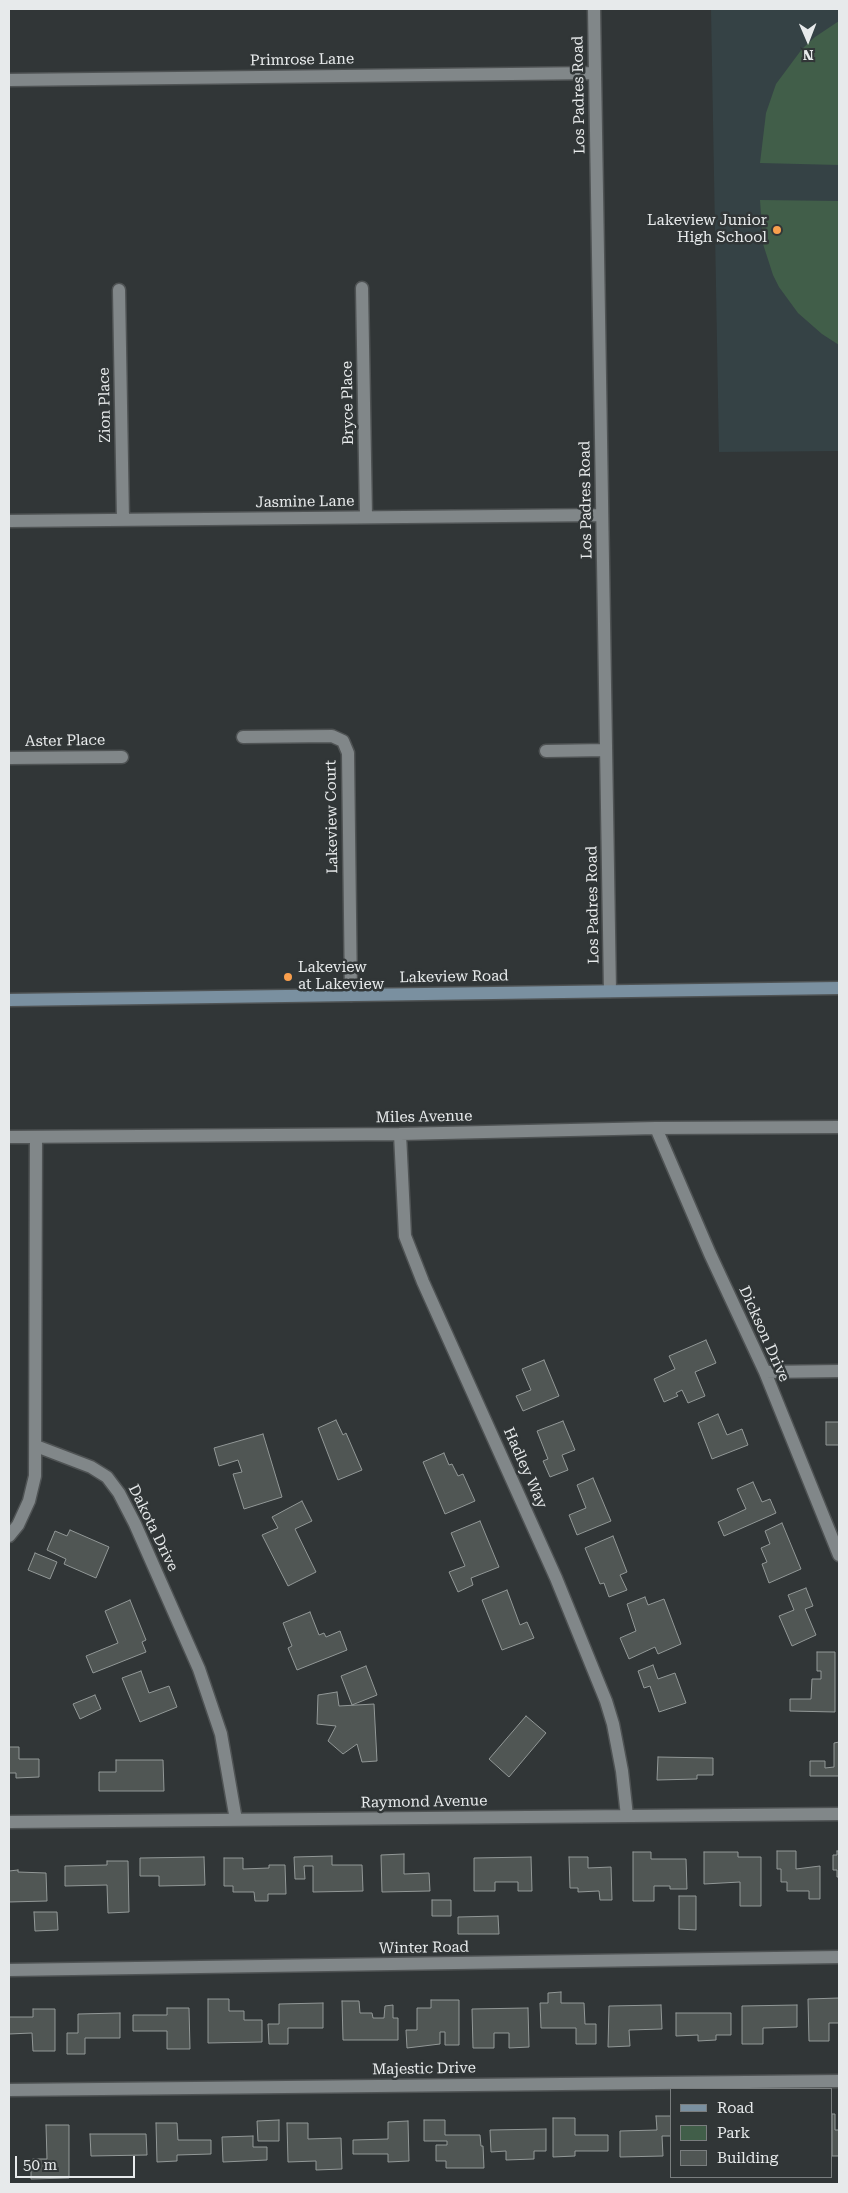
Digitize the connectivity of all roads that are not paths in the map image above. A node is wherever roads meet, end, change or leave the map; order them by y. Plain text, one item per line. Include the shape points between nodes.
1 (594, 9) edge
2 (595, 73) junction
3 (9, 80) edge
4 (362, 288) dead end
5 (119, 290) dead end
6 (602, 515) junction
7 (366, 517) junction
8 (123, 520) junction
9 (9, 521) edge
10 (243, 738) dead end
11 (606, 750) junction
12 (546, 751) dead end
13 (122, 757) dead end
14 (9, 758) edge
15 (839, 988) edge
16 (610, 991) junction
17 (351, 995) junction
18 (9, 1000) edge
19 (839, 1127) edge
20 (656, 1128) junction
21 (400, 1134) junction
22 (9, 1137) edge
23 (36, 1137) junction
24 (765, 1372) junction
25 (839, 1372) edge
26 (36, 1446) junction
27 (9, 1536) edge
28 (839, 1555) edge
29 (839, 1814) edge
30 (627, 1816) junction
31 (236, 1820) junction
32 (9, 1822) edge
33 (839, 1957) edge
34 (9, 1970) edge
35 (839, 2081) edge
36 (9, 2090) edge

1 - 2 street, Los Padres Road
2 - 3 street, Primrose Lane
2 - 6 street, Los Padres Road
4 - 7 street, Bryce Place
5 - 8 street, Zion Place
6 - 7 street, Jasmine Lane
6 - 11 street, Los Padres Road
7 - 8 street, Jasmine Lane
8 - 9 street, Jasmine Lane
10 - 17 street, Lakeview Court via 332,736 344,741 348,753
11 - 12 street
11 - 16 street, Los Padres Road
13 - 14 street, Aster Place
15 - 16 main road, Lakeview Road
16 - 17 main road, Lakeview Road
17 - 18 main road, Lakeview Road
19 - 20 street, Miles Avenue
20 - 21 street, Miles Avenue
20 - 24 street, Dickson Drive
21 - 23 street, Miles Avenue
21 - 30 street, Hadley Way via 405,1236 556,1578 606,1701 622,1771
22 - 23 street, Miles Avenue
23 - 26 street
24 - 25 street
24 - 28 street, Dickson Drive
26 - 27 street via 35,1476 29,1501
26 - 31 street, Dakota Drive via 91,1467 107,1477 119,1493 199,1669 221,1734
29 - 30 street, Raymond Avenue
30 - 31 street, Raymond Avenue
31 - 32 street, Raymond Avenue
33 - 34 street, Winter Road
35 - 36 street, Majestic Drive

